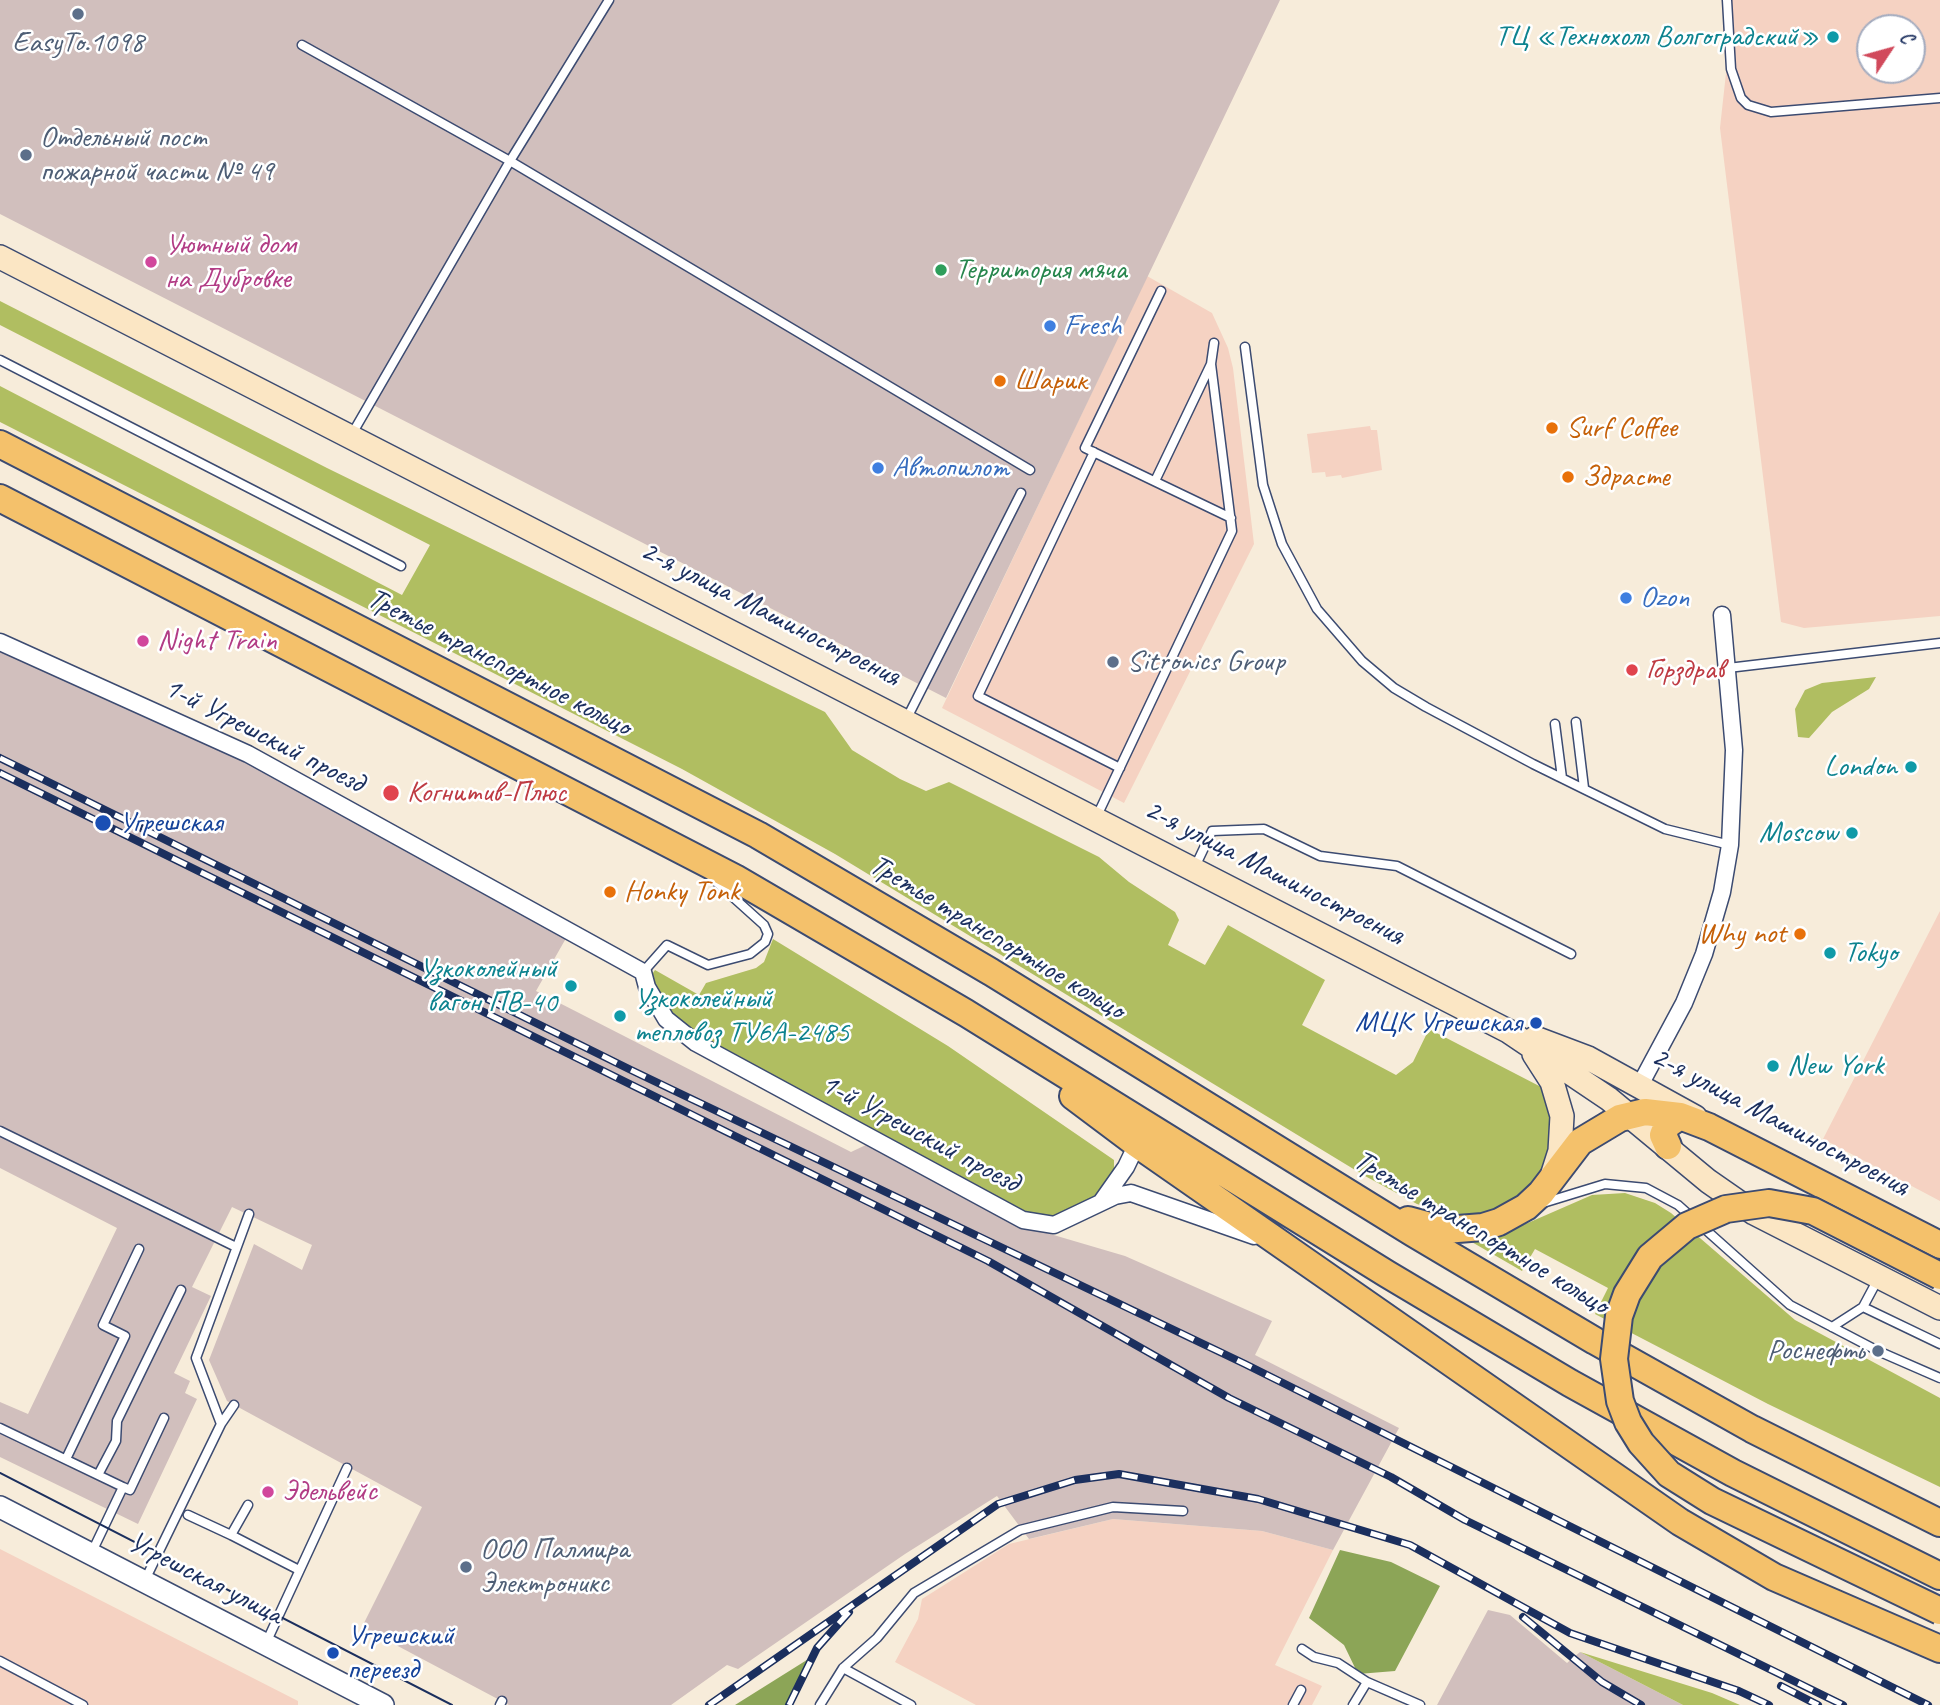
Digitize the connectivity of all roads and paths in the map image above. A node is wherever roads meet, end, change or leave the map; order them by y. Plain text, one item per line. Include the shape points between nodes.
1 (610, 0) edge
2 (1727, 0) edge
3 (302, 45) dead end
4 (1940, 98) edge
5 (510, 162) junction
6 (0, 257) edge
7 (1161, 291) dead end
8 (1214, 343) dead end
9 (1245, 347) dead end
10 (0, 360) edge
11 (1212, 364) junction
12 (351, 437) junction
13 (0, 444) edge
14 (1094, 452) junction
15 (1030, 470) dead end
16 (1155, 481) junction
17 (1021, 493) dead end
18 (0, 498) edge
19 (1231, 518) junction
20 (401, 566) dead end
21 (1722, 615) dead end
22 (0, 642) edge
23 (1940, 643) edge
24 (1728, 668) junction
25 (906, 721) junction
26 (1576, 722) dead end
27 (1556, 724) dead end
28 (1120, 768) junction
29 (1562, 778) junction
30 (1584, 788) junction
31 (1096, 818) junction
32 (1730, 845) junction
33 (675, 846) junction
34 (1194, 869) junction
35 (1571, 954) dead end
36 (643, 972) junction
37 (966, 1013) junction
38 (1508, 1031) junction
39 (1640, 1085) junction
40 (1630, 1115) junction
41 (1680, 1116) junction
42 (1709, 1127) junction
43 (0, 1131) edge
44 (1137, 1144) junction
45 (1668, 1146) junction
46 (1550, 1181) junction
47 (1353, 1196) junction
48 (1101, 1202) junction
49 (249, 1214) dead end
50 (1514, 1215) junction
51 (1940, 1245) edge
52 (236, 1247) junction
53 (139, 1249) dead end
54 (1292, 1253) junction
55 (1940, 1276) edge
56 (1879, 1277) junction
57 (181, 1290) dead end
58 (1863, 1307) junction
59 (1940, 1308) edge
60 (1832, 1327) junction
61 (1940, 1344) edge
62 (1940, 1378) edge
63 (234, 1405) dead end
64 (164, 1418) dead end
65 (221, 1424) junction
66 (0, 1428) edge
67 (66, 1459) junction
68 (347, 1468) dead end
69 (98, 1475) junction
70 (123, 1487) junction
71 (248, 1505) dead end
72 (0, 1507) edge
73 (1183, 1511) dead end
74 (188, 1515) dead end
75 (1940, 1523) edge
76 (231, 1535) junction
77 (91, 1554) junction
78 (299, 1570) junction
79 (1940, 1576) edge
80 (145, 1580) junction
81 (1835, 1604) junction
82 (1940, 1611) edge
83 (266, 1643) junction
84 (1940, 1648) edge
85 (1302, 1649) dead end
86 (1940, 1659) edge
87 (0, 1661) edge
88 (844, 1668) junction
89 (1367, 1682) junction
90 (1301, 1690) dead end
91 (83, 1705) edge
92 (383, 1705) edge
93 (820, 1705) edge
94 (911, 1705) edge
95 (1293, 1705) edge
96 (1353, 1705) edge
97 (1420, 1705) edge

1 - 5 lane
2 - 4 lane via 1731,69 1748,105 1771,111
3 - 5 lane
5 - 12 lane
5 - 15 lane
6 - 12 main road, 2-я улица Машиностроения
7 - 14 lane via 1085,448
8 - 11 lane
9 - 29 lane via 1266,496 1282,544 1317,609 1362,661 1394,688
10 - 20 lane
11 - 16 lane
11 - 19 lane
12 - 25 main road, 2-я улица Машиностроения
13 - 47 main road, Третье транспортное кольцо via 758,835 991,972
14 - 16 lane
14 - 28 lane via 978,696
16 - 19 lane
17 - 25 lane
18 - 33 main road
19 - 28 lane via 1232,531
21 - 24 street
22 - 36 street, 1-й Угрешский проезд via 248,754
23 - 24 lane
24 - 32 street via 1735,763
25 - 31 main road, 2-я улица Машиностроения
26 - 30 lane
27 - 29 lane
28 - 31 lane
29 - 30 lane
30 - 32 lane via 1665,829
31 - 34 main road, 2-я улица Машиностроения
32 - 39 street via 1704,954 1684,1003
33 - 36 lane via 757,916 768,934 760,949 708,965 667,945
33 - 37 main road
34 - 35 lane via 1212,831 1264,829 1320,856 1397,866
34 - 38 main road, 2-я улица Машиностроения
36 - 48 street, 1-й Угрешский проезд via 666,1018 696,1043 1023,1220 1054,1225
37 - 44 main road
37 - 79 main road via 1570,1383 1733,1473
38 - 39 main road, 2-я улица Машиностроения via 1588,1058
38 - 40 main road, 2-я улица Машиностроения
38 - 46 main road via 1539,1060 1558,1100 1560,1150
39 - 42 main road, 2-я улица Машиностроения
40 - 41 main road
40 - 45 main road, 2-я улица Машиностроения
40 - 46 main road via 1580,1142
41 - 42 main road
41 - 45 main road via 1662,1135
42 - 51 main road, 2-я улица Машиностроения
43 - 52 lane
44 - 48 street, 1-й Угрешский проезд
44 - 54 main road
45 - 56 main road, 2-я улица Машиностроения via 1754,1213
46 - 50 main road
47 - 50 main road via 1413,1223 1445,1230 1483,1227
47 - 75 main road, Третье транспортное кольцо via 1752,1429
48 - 54 street, 1-й Угрешский проезд via 1131,1193 1225,1224
49 - 52 lane
50 - 60 lane via 1585,1188 1622,1184 1646,1188 1678,1205 1790,1305
52 - 65 lane via 196,1357
53 - 67 lane via 103,1325 124,1336
54 - 81 main road via 1680,1521 1774,1577
55 - 82 main road, bridge via 1813,1211 1769,1203 1726,1209 1687,1226 1650,1257 1619,1316 1614,1359 1628,1422 1654,1460 1670,1474 1712,1501
56 - 58 lane
56 - 59 main road, 2-я улица Машиностроения
57 - 69 lane via 117,1422 116,1441
58 - 60 lane
58 - 61 lane
60 - 62 lane
63 - 65 lane
64 - 70 lane via 130,1490
65 - 80 lane
66 - 67 lane
67 - 69 lane
68 - 78 lane
69 - 70 lane
70 - 77 lane
71 - 76 lane
72 - 77 street, Угрешская улица
73 - 88 lane via 1113,1507 1020,1530 914,1593 877,1638
74 - 76 lane
76 - 78 lane
77 - 80 street, Угрешская улица
78 - 83 lane
80 - 83 street, Угрешская улица
81 - 84 main road
81 - 86 main road via 1857,1621
83 - 92 street, Угрешская улица
85 - 89 lane via 1338,1663
87 - 91 lane
88 - 93 lane
88 - 94 lane
89 - 96 lane
89 - 97 lane
90 - 95 lane

